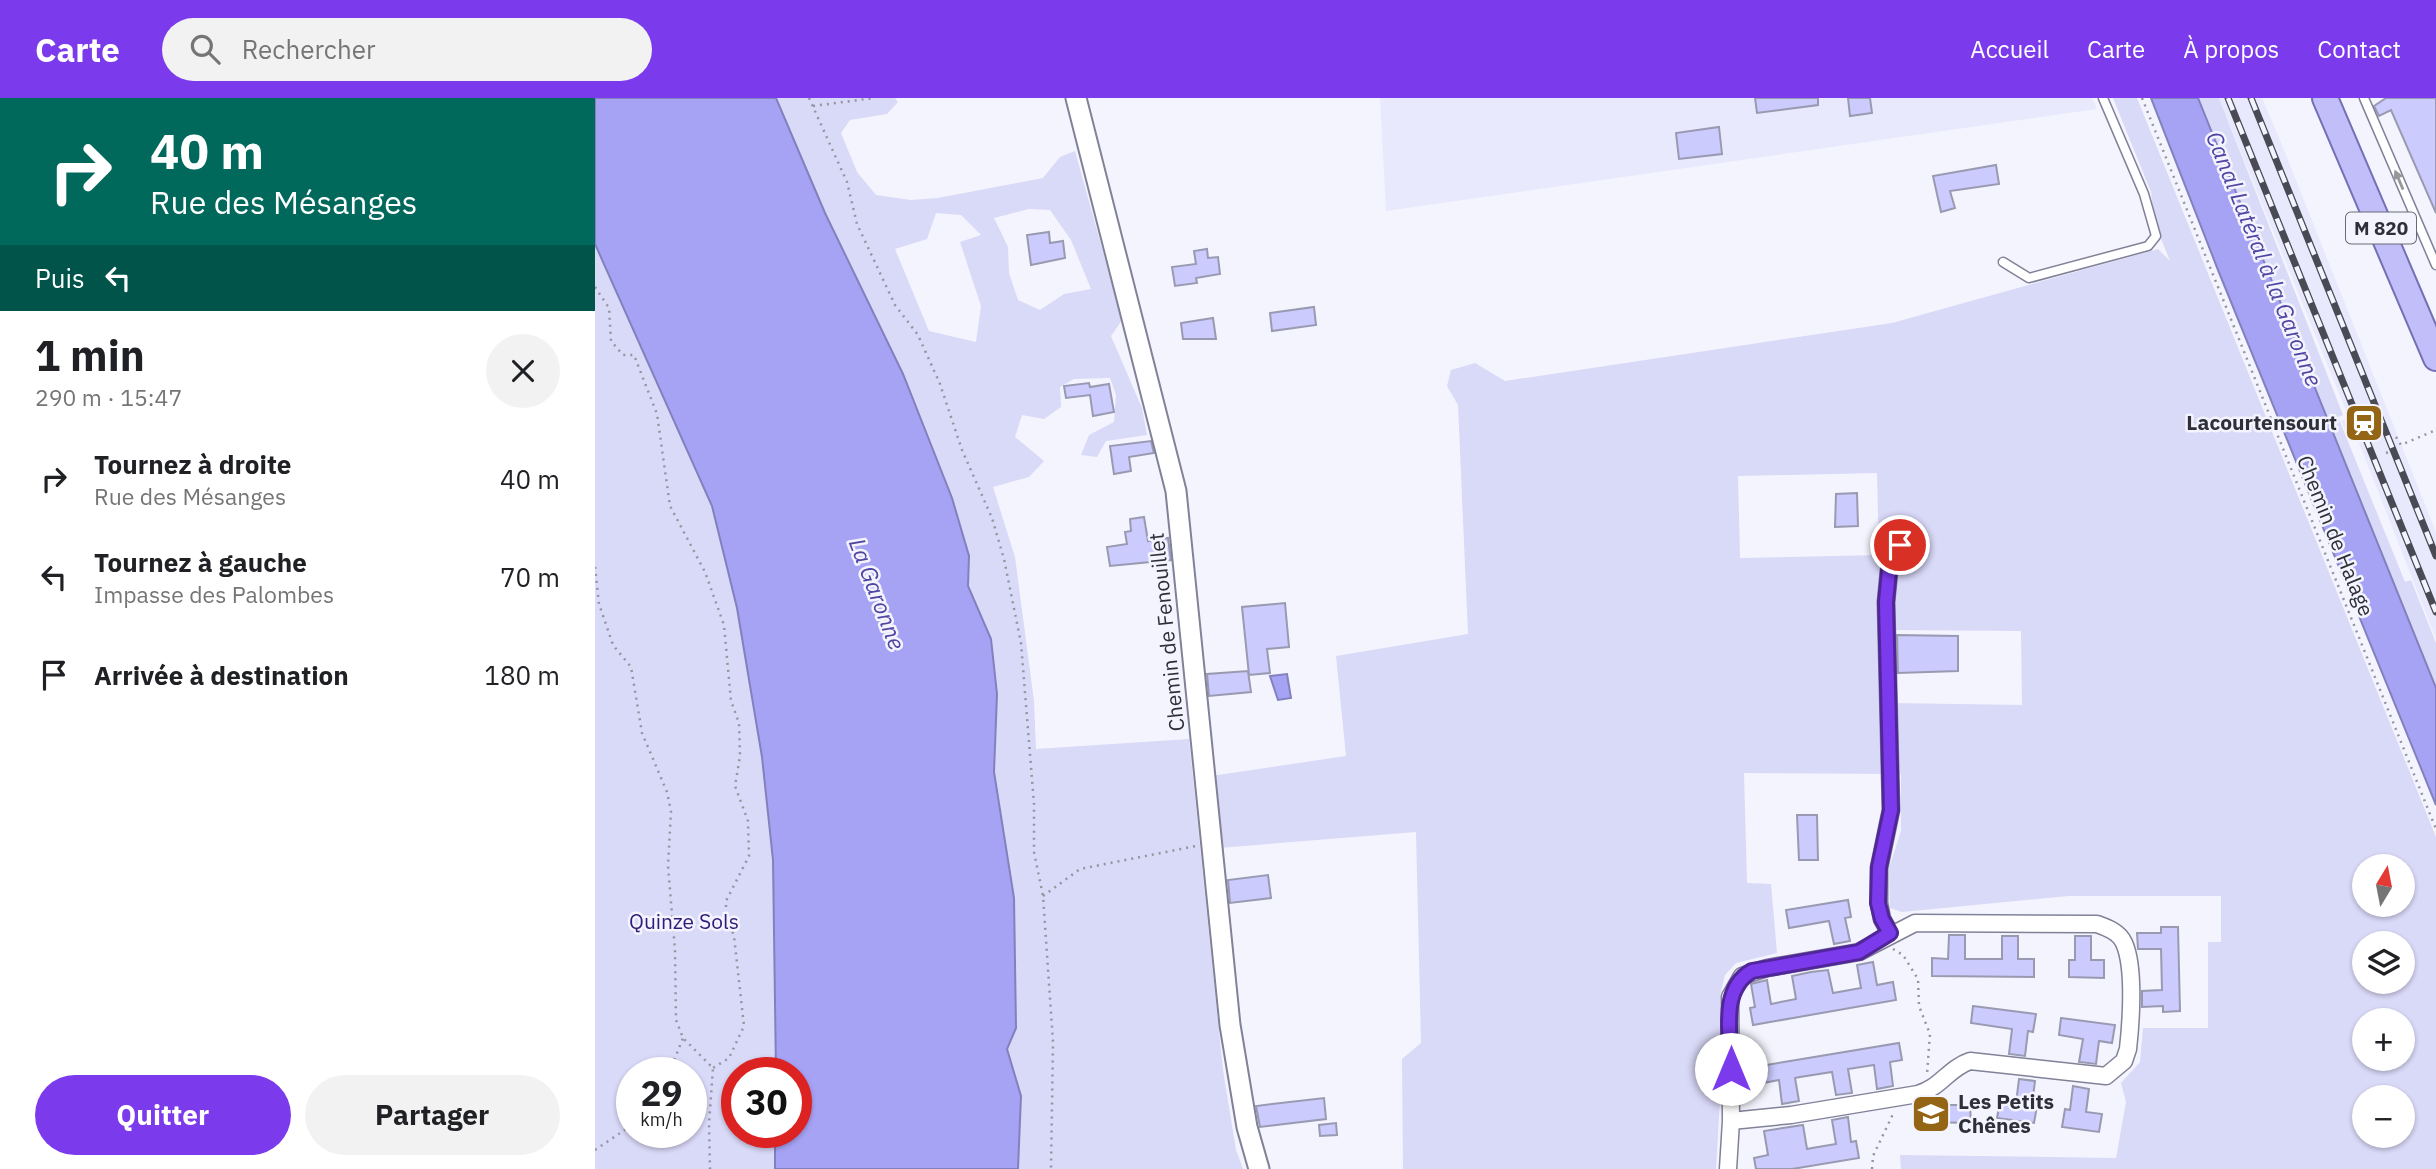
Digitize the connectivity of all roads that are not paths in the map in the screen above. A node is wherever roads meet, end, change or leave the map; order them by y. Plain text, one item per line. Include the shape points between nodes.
1 (1076, 98) edge
2 (2103, 98) edge
3 (2325, 98) edge
4 (2364, 98) edge
5 (2003, 262) dead end
6 (2436, 265) edge
7 (2436, 358) edge
8 (1900, 545) dead end
9 (1886, 936) junction
10 (1731, 1121) junction
11 (1259, 1169) edge
12 (1728, 1169) edge

1 - 11 street, Chemin de Fenouillet via 1176,491 1232,1038
2 - 5 lane via 2144,194 2156,236 2148,246 2029,278
3 - 7 main road, M 820
6 -> 4 lane
8 - 9 street via 1889,571 1886,602 1891,810 1879,867 1878,903
9 - 10 street via 1859,952 1742,976 1730,997
9 - 10 street via 1915,923 2097,924 2112,929 2123,940 2129,958 2128,1049 2116,1070 2106,1076 1970,1060 1928,1091
10 - 12 street

